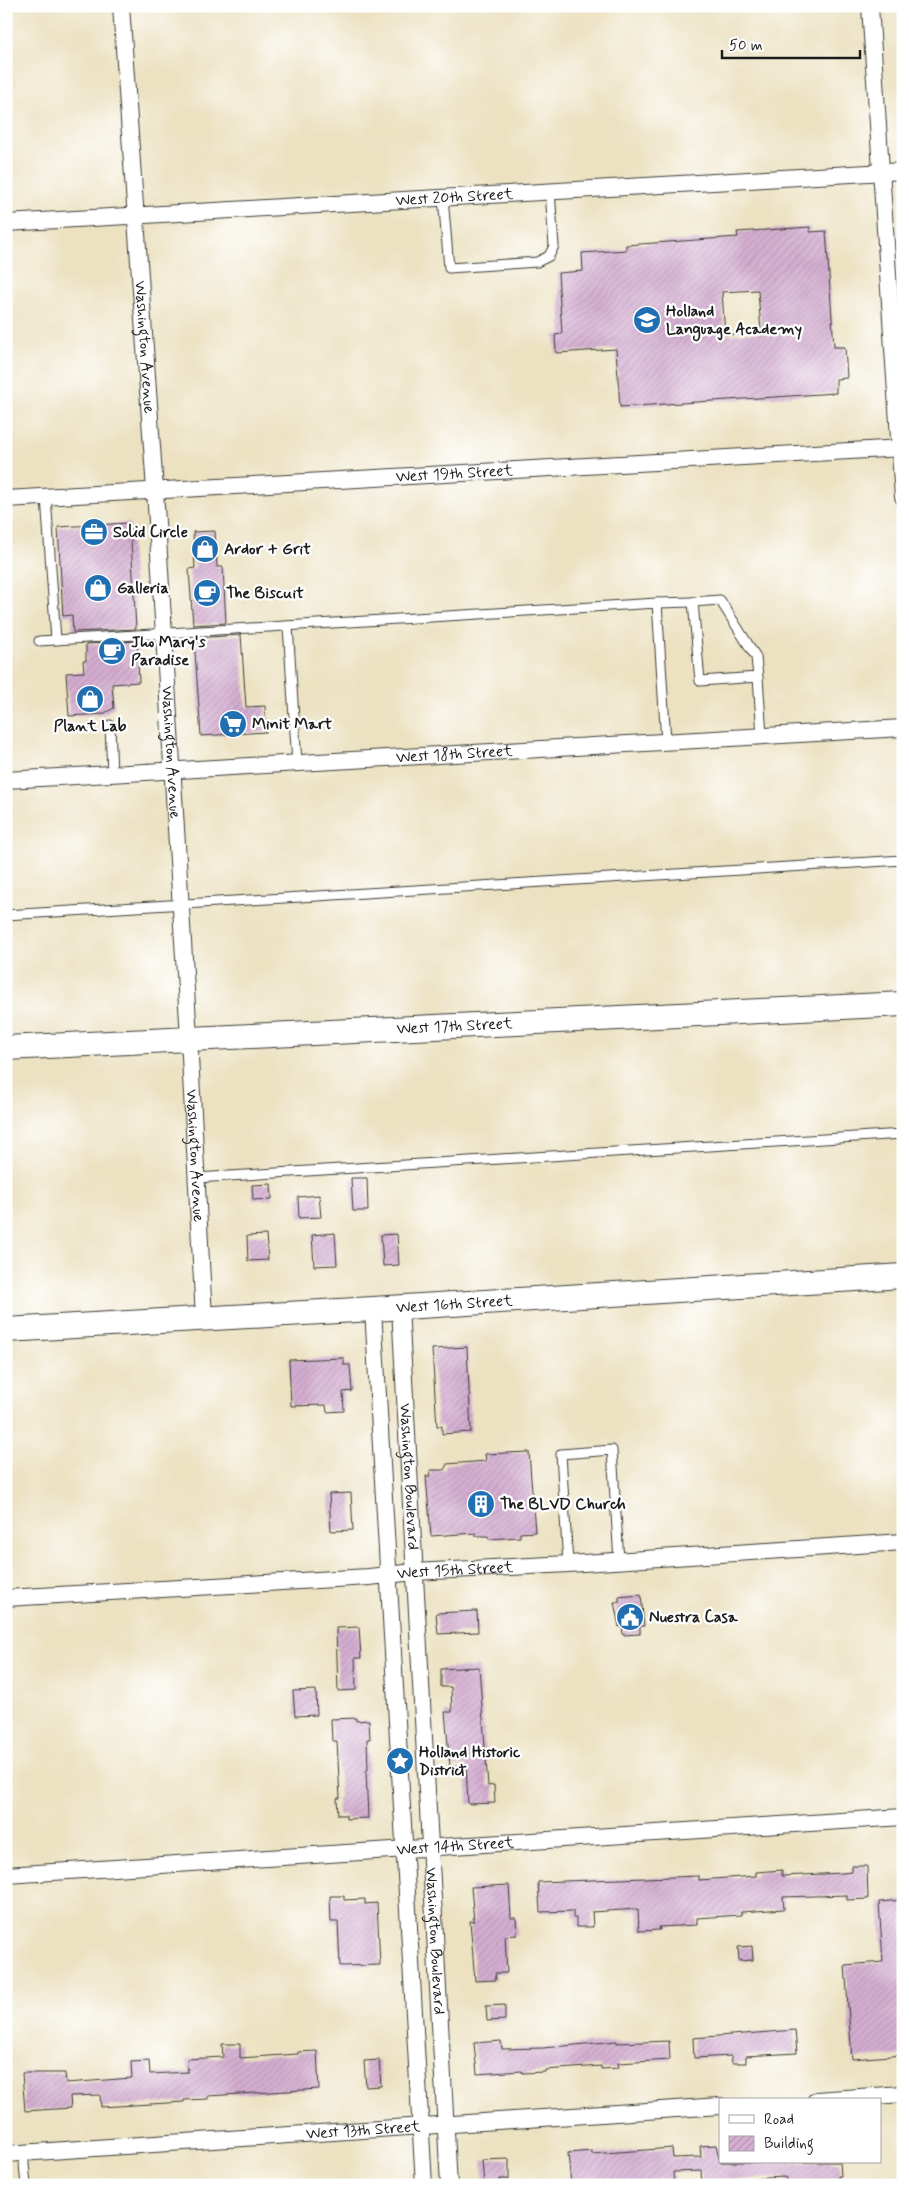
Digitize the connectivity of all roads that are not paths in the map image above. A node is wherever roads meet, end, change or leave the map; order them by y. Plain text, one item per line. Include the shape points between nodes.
1 (121, 6) edge
2 (870, 6) edge
3 (903, 171) edge
4 (881, 172) junction
5 (550, 191) junction
6 (443, 197) junction
7 (134, 215) junction
8 (6, 223) edge
9 (897, 320) edge
10 (901, 448) edge
11 (154, 490) junction
12 (46, 497) junction
13 (903, 497) edge
14 (6, 499) edge
15 (693, 602) junction
16 (657, 603) junction
17 (288, 626) junction
18 (162, 634) junction
19 (56, 640) junction
20 (38, 641) dead end
21 (758, 678) junction
22 (110, 726) dead end
23 (903, 728) edge
24 (762, 736) junction
25 (666, 741) junction
26 (296, 763) junction
27 (172, 770) junction
28 (112, 774) junction
29 (6, 780) edge
30 (903, 860) edge
31 (180, 904) junction
32 (6, 915) edge
33 (903, 1004) edge
34 (189, 1038) junction
35 (6, 1048) edge
36 (903, 1134) edge
37 (196, 1178) junction
38 (903, 1276) edge
39 (400, 1308) junction
40 (373, 1310) junction
41 (204, 1318) junction
42 (6, 1330) edge
43 (903, 1542) edge
44 (619, 1561) junction
45 (568, 1564) junction
46 (414, 1572) junction
47 (389, 1575) junction
48 (6, 1598) edge
49 (903, 1818) edge
50 (431, 1848) junction
51 (405, 1850) junction
52 (6, 1875) edge
53 (903, 2094) edge
54 (845, 2098) edge
55 (719, 2106) edge
56 (446, 2125) junction
57 (421, 2127) junction
58 (24, 2153) junction
59 (6, 2154) edge
60 (26, 2185) edge
61 (424, 2185) edge
62 (450, 2185) edge

1 - 7 street, Washington Avenue
2 - 4 street
3 - 4 street, West 20th Street
4 - 5 street, West 20th Street
4 - 9 street
5 - 6 street, West 20th Street
5 - 6 lane via 554,246 549,256 537,262 449,268
6 - 7 street, West 20th Street
7 - 8 street, West 20th Street
7 - 11 street, Washington Avenue
9 - 10 street
10 - 11 street, West 19th Street
10 - 13 street
11 - 12 street, West 19th Street
11 - 18 street, Washington Avenue
12 - 14 street, West 19th Street
12 - 19 lane
15 - 16 lane
15 - 21 lane via 720,600 756,657
15 - 21 lane via 700,681
16 - 17 lane
16 - 25 lane
17 - 18 lane
17 - 26 lane
18 - 19 lane
18 - 27 street, Washington Avenue
19 - 20 lane
21 - 24 lane
22 - 28 lane
23 - 24 street, West 18th Street
24 - 25 street, West 18th Street
25 - 26 street, West 18th Street
26 - 27 street, West 18th Street
27 - 28 street, West 18th Street
27 - 31 street, Washington Avenue
28 - 29 street, West 18th Street
30 - 31 lane
31 - 32 lane
31 - 34 street, Washington Avenue
33 - 34 street, West 17th Street
34 - 35 street, West 17th Street
34 - 37 street, Washington Avenue
36 - 37 lane
37 - 41 street, Washington Avenue
38 - 39 street, West 16th Street
39 - 40 street, West 16th Street
39 - 46 street, Washington Boulevard
40 - 41 street, West 16th Street
40 - 47 street, Washington Boulevard
41 - 42 street, West 16th Street
43 - 44 street, West 15th Street
44 - 45 street, West 15th Street
44 - 45 lane via 612,1450 561,1454
45 - 46 street, West 15th Street
46 - 47 street, West 15th Street
46 - 50 street, Washington Boulevard
47 - 48 street, West 15th Street
47 - 51 street, Washington Boulevard
49 - 50 street, West 14th Street
50 - 51 street, West 14th Street
50 - 56 street, Washington Boulevard
51 - 52 street, West 14th Street
51 - 57 street, Washington Boulevard
53 - 54 street
55 - 56 street, West 13th Street
56 - 57 street, West 13th Street
56 - 62 street, Washington Boulevard
57 - 58 street, West 13th Street
57 - 61 street, Washington Boulevard
58 - 59 street, West 13th Street
58 - 60 lane

